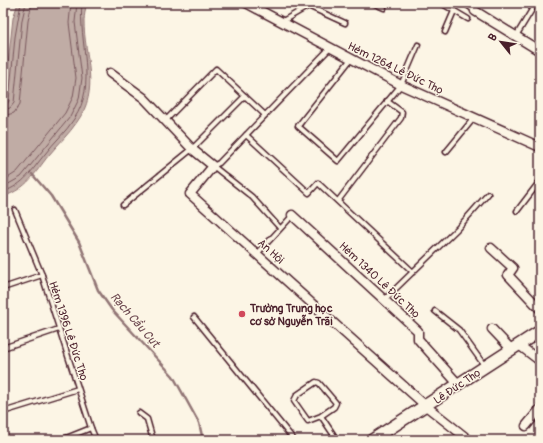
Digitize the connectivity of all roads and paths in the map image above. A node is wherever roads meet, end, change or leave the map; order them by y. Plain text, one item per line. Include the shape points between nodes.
1 (246, 3) edge
2 (373, 3) edge
3 (441, 3) edge
4 (464, 3) edge
5 (536, 3) edge
6 (311, 4) edge
7 (384, 8) dead end
8 (454, 11) junction
9 (475, 11) joint
10 (468, 19) dead end
11 (281, 22) junction
12 (345, 23) dead end
13 (445, 32) dead end
14 (516, 36) junction
15 (418, 45) dead end
16 (330, 48) junction
17 (540, 51) edge
18 (351, 59) junction
19 (110, 73) dead end
20 (401, 85) junction
21 (245, 96) junction
22 (387, 101) junction
23 (265, 115) junction
24 (474, 118) junction
25 (166, 120) junction
26 (246, 135) junction
27 (540, 147) edge
28 (192, 149) junction
29 (446, 152) dead end
30 (213, 166) junction
31 (540, 181) edge
32 (488, 194) dead end
33 (338, 201) junction
34 (123, 205) dead end
35 (15, 210) dead end
36 (517, 211) dead end
37 (292, 216) joint
38 (280, 228) junction
39 (491, 248) dead end
40 (257, 254) junction
41 (413, 272) junction
42 (42, 275) junction
43 (3, 288) edge
44 (385, 299) junction
45 (540, 309) edge
46 (435, 311) dead end
47 (194, 316) dead end
48 (59, 329) junction
49 (492, 329) dead end
50 (540, 331) edge
51 (516, 347) junction
52 (3, 348) edge
53 (540, 361) edge
54 (486, 367) junction
55 (459, 385) junction
56 (78, 389) junction
57 (426, 406) junction
58 (540, 409) edge
59 (3, 412) edge
60 (139, 413) dead end
61 (321, 416) junction
62 (526, 426) dead end
63 (91, 428) junction
64 (60, 440) edge
65 (96, 440) edge
66 (154, 440) edge
67 (294, 440) edge
68 (337, 440) edge
69 (372, 440) edge
70 (469, 440) edge

1 - 11 street, Hẻm 1264 Lê Đức Thọ
2 - 7 lane
3 - 8 lane
4 - 9 lane
5 - 14 lane
6 - 11 lane
6 - 12 lane
8 - 10 lane
8 - 13 lane
9 - 14 street
11 - 16 street, Hẻm 1264 Lê Đức Thọ
14 - 17 street
15 - 20 lane
16 - 18 street, Hẻm 1264 Lê Đức Thọ
16 - 23 lane
18 - 20 street, Hẻm 1264 Lê Đức Thọ
18 - 22 lane via 298,126 338,161
19 - 25 street via 144,98
20 - 22 lane
20 - 24 street, Hẻm 1264 Lê Đức Thọ
21 - 23 lane
21 - 25 lane via 216,69
21 - 28 lane
22 - 33 lane via 402,112 401,118
23 - 26 lane
24 - 27 street, Hẻm 1264 Lê Đức Thọ
24 - 29 lane
25 - 28 street
26 - 30 lane
26 - 33 lane via 309,193 318,183
28 - 30 street
28 - 34 lane
30 - 38 lane via 252,197
30 - 40 street, An Hội via 190,194
31 - 36 lane
32 - 41 lane
33 - 41 lane
35 - 42 lane, Hẻm 1396 Lê Đức Thọ
37 - 38 lane
37 - 44 street, Hẻm 1340 Lê Đức Thọ
38 - 40 lane
39 - 45 street via 513,268 508,275
40 - 57 street, An Hội
41 - 44 lane
42 - 43 lane
42 - 48 lane, Hẻm 1396 Lê Đức Thọ
44 - 55 street, Hẻm 1340 Lê Đức Thọ via 418,331 418,338
46 - 54 lane via 459,330
47 - 67 lane
48 - 52 lane
48 - 56 lane, Hẻm 1396 Lê Đức Thọ
49 - 51 street
50 - 51 main road, Lê Đức Thọ
51 - 53 street
51 - 54 main road, Lê Đức Thọ
54 - 55 main road, Lê Đức Thọ
55 - 57 main road, Lê Đức Thọ
56 - 59 lane
56 - 63 lane, Hẻm 1396 Lê Đức Thọ
57 - 69 main road, Lê Đức Thọ
57 - 70 street, An Hội
58 - 62 street
60 - 66 lane via 147,419
61 - 61 lane via 308,421 294,401 297,395 316,382 336,403
61 - 68 lane
63 - 64 lane
63 - 65 lane, Hẻm 1396 Lê Đức Thọ

